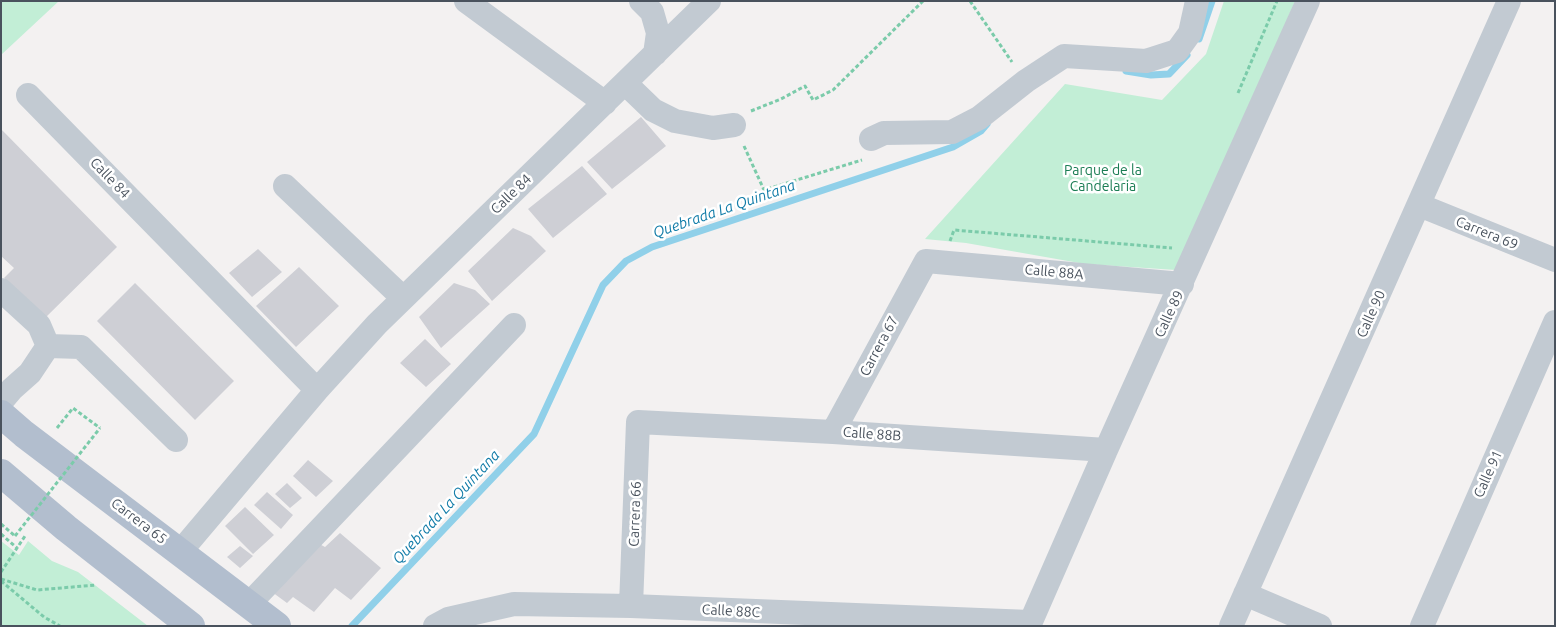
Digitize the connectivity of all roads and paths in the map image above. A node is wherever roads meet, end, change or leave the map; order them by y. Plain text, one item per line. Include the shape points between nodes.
1 (466, 1) edge
2 (641, 1) edge
3 (709, 1) edge
4 (923, 1) edge
5 (970, 1) edge
6 (1197, 1) edge
7 (1277, 1) edge
8 (1308, 1) edge
9 (1509, 1) edge
10 (655, 54) junction
11 (1026, 82) junction
12 (625, 83) junction
13 (28, 95) dead end
14 (1234, 102) dead end
15 (604, 103) junction
16 (733, 122) junction
17 (871, 139) joint
18 (285, 186) dead end
19 (1419, 205) junction
20 (1176, 239) dead end
21 (1555, 260) edge
22 (935, 261) junction
23 (1182, 284) junction
24 (1, 290) edge
25 (403, 298) junction
26 (1555, 322) edge
27 (514, 325) dead end
28 (48, 346) junction
29 (317, 390) junction
30 (1, 402) edge
31 (73, 408) dead end
32 (1, 414) edge
33 (638, 422) joint
34 (833, 432) junction
35 (176, 440) dead end
36 (1106, 450) junction
37 (1, 473) edge
38 (1, 524) edge
39 (1, 534) edge
40 (26, 536) dead end
41 (17, 548) junction
42 (180, 552) junction
43 (1, 572) edge
44 (1, 580) edge
45 (100, 584) dead end
46 (1245, 594) junction
47 (249, 604) junction
48 (631, 606) junction
49 (777, 619) edge
50 (445, 624) edge
51 (1030, 624) edge
52 (60, 626) edge
53 (191, 626) edge
54 (277, 626) edge
55 (1231, 626) edge
56 (1320, 626) edge
57 (1422, 626) edge

1 - 15 street
2 - 10 street via 652,12 658,33
3 - 10 street, Calle 84
4 - 16 path via 833,90 813,100 805,86
5 - 11 path
6 - 11 street via 1190,33 1177,51 1146,61 1064,56
7 - 14 path
8 - 23 street, Calle 89
9 - 19 street, Calle 90
10 - 12 street, Calle 84
11 - 17 street via 979,118 952,132 884,133
12 - 15 street, Calle 84
12 - 16 street via 653,110 675,121 713,128
13 - 29 street, Calle 84
15 - 25 street, Calle 84
16 - 17 path via 764,190 880,155
18 - 25 street
19 - 21 street, Carrera 69
19 - 46 street, Calle 90
20 - 22 path via 1172,248 954,230
22 - 23 street, Calle 88A
22 - 34 street, Carrera 67
23 - 36 street, Calle 89
24 - 28 street via 39,325
25 - 29 street, Calle 84
26 - 57 street, Calle 91
27 - 47 street
28 - 30 street via 30,374
28 - 35 street via 81,347
29 - 42 street, Calle 84
31 - 38 path, bridge via 100,428 15,536
32 - 42 main road, Carrera 65
33 - 34 street, Calle 88B
33 - 48 street, Carrera 66
34 - 36 street, Calle 88B
36 - 51 street, Calle 89
37 - 53 main road
39 - 41 path
40 - 41 path
41 - 43 path
42 - 47 main road, Carrera 65
44 - 45 path via 37,590
44 - 52 path via 44,617
46 - 55 street, Calle 90
46 - 56 street
47 - 54 main road, Carrera 65
48 - 49 street, Calle 88C
48 - 50 street, Calle 88C via 514,604
49 - 51 street, Calle 88C

